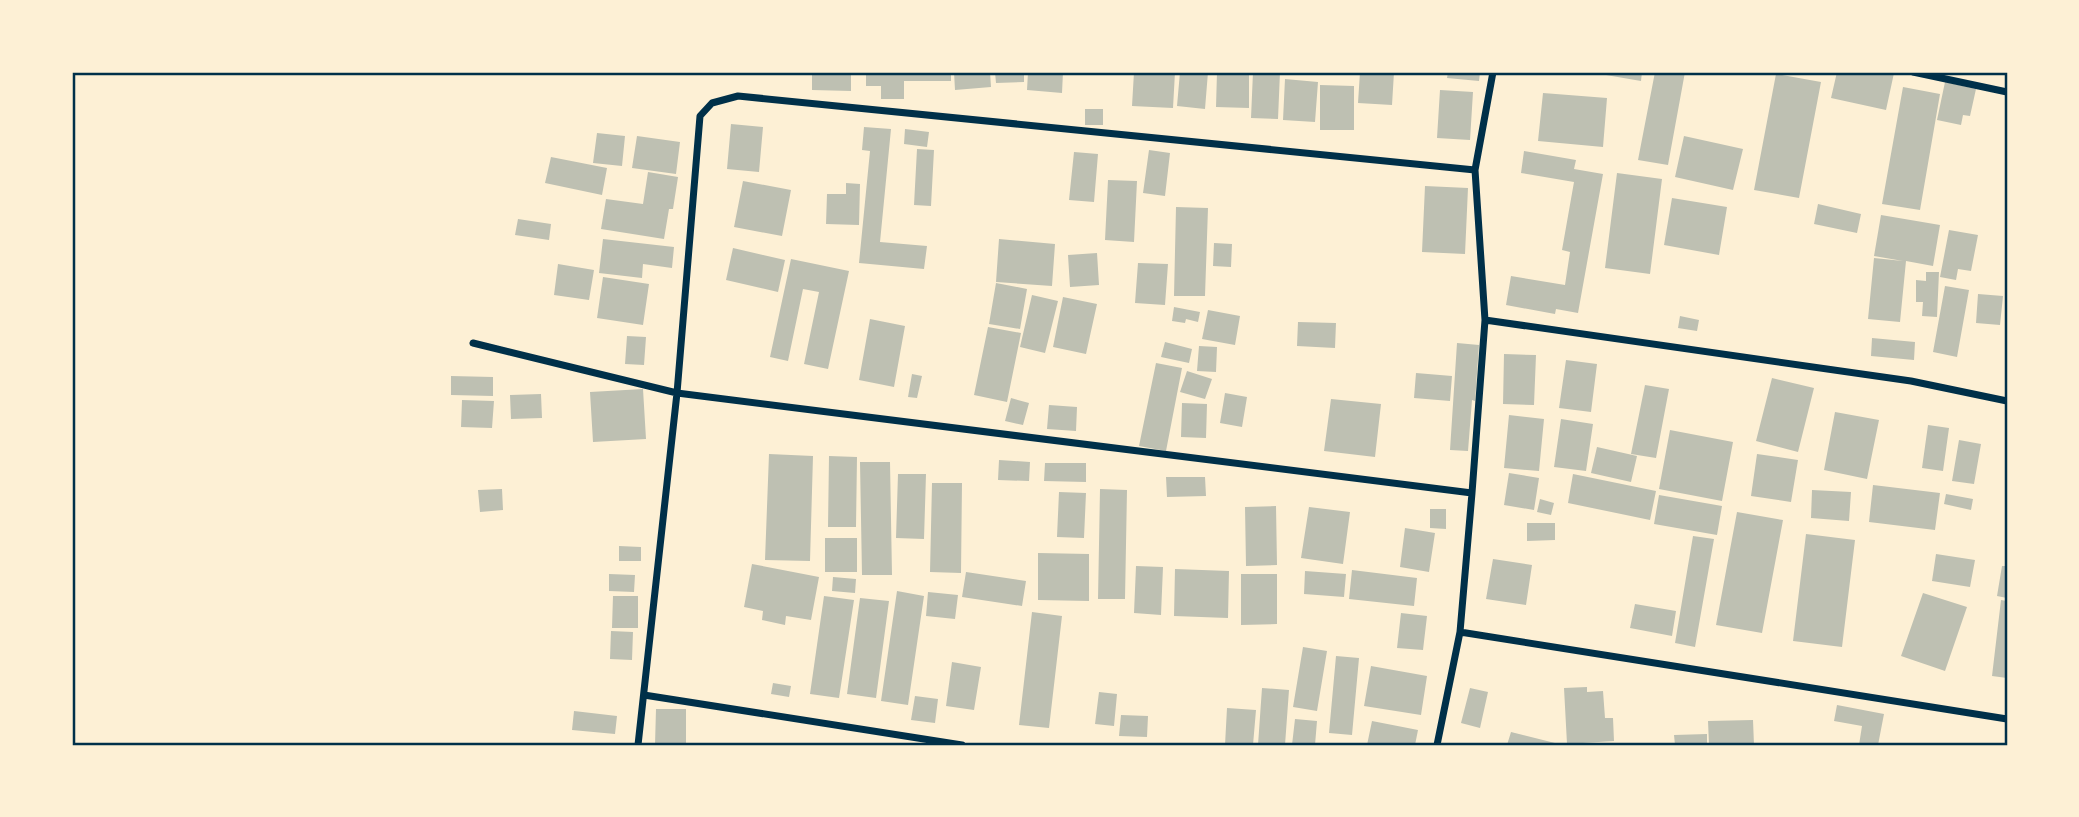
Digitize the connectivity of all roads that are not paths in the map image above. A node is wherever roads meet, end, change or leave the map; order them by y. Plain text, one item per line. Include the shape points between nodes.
1 (1493, 72) edge
2 (1913, 72) edge
3 (2007, 92) edge
4 (1475, 170) junction
5 (1485, 320) junction
6 (473, 343) dead end
7 (677, 393) junction
8 (2007, 401) edge
9 (1472, 493) junction
10 (1460, 632) junction
11 (644, 695) junction
12 (2007, 719) edge
13 (638, 745) edge
14 (962, 745) edge
15 (1437, 745) edge

1 - 4 street
2 - 3 street
4 - 5 street
4 - 7 street via 738,96 712,103 700,116
5 - 8 street via 1911,381
5 - 9 street
6 - 7 street
7 - 9 street
7 - 11 street
9 - 10 street
10 - 12 street
10 - 15 street
11 - 13 street
11 - 14 street

